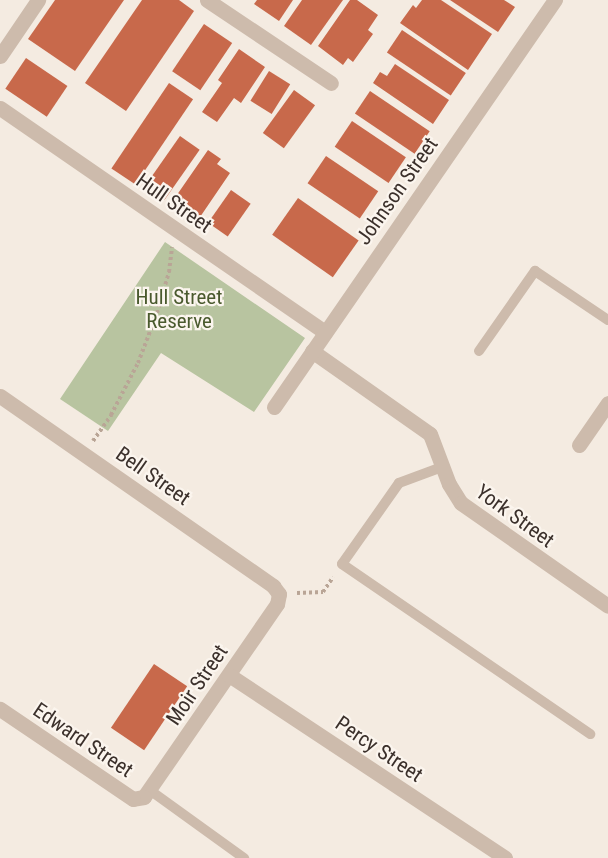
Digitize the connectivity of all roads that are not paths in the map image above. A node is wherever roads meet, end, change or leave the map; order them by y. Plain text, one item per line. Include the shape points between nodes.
1 (38, 0) edge
2 (207, 0) edge
3 (555, 0) edge
4 (0, 56) edge
5 (331, 83) dead end
6 (0, 108) edge
7 (608, 320) edge
8 (325, 332) junction
9 (312, 351) junction
10 (479, 351) dead end
11 (0, 396) edge
12 (608, 403) edge
13 (273, 407) dead end
14 (579, 445) dead end
15 (442, 467) junction
16 (279, 594) joint
17 (608, 606) edge
18 (229, 675) junction
19 (0, 709) edge
20 (590, 734) dead end
21 (147, 794) junction
22 (244, 858) edge
23 (505, 858) edge

1 - 4 street
2 - 5 street
3 - 8 street, Johnson Street
6 - 8 street, Hull Street
7 - 10 lane via 535,271
8 - 9 street, Johnson Street
9 - 13 street, Johnson Street
9 - 15 street, York Street via 430,434
11 - 16 street, Bell Street via 273,586
12 - 14 street
15 - 17 street, York Street via 461,503
15 - 20 lane via 399,483 342,564
16 - 18 street, Moir Street via 277,604
18 - 21 street, Moir Street
18 - 23 street, Percy Street
19 - 21 street, Edward Street via 133,799
21 - 22 lane

